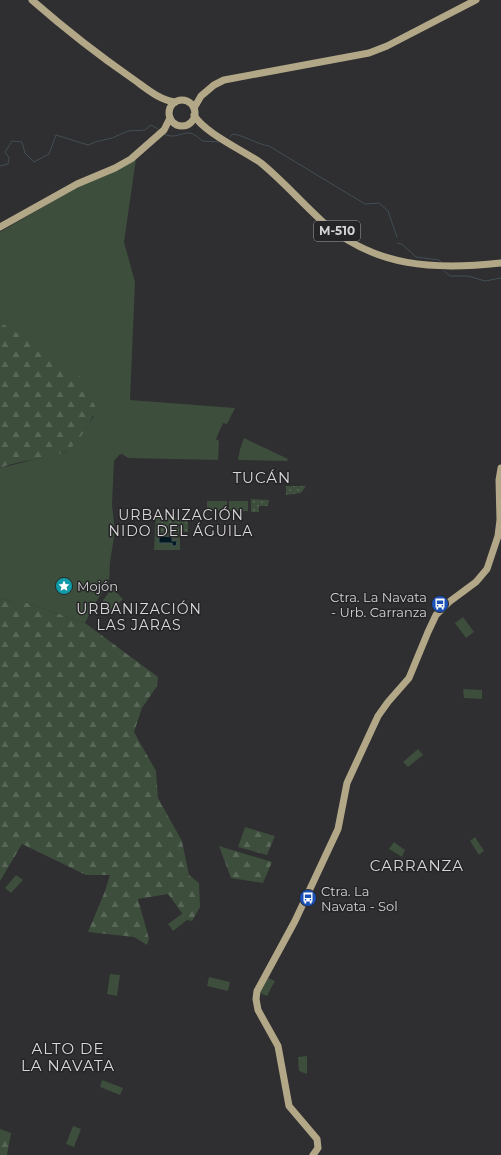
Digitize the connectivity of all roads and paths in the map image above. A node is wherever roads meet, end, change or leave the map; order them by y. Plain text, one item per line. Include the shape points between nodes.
1 (32, 0) edge
2 (476, 0) edge
3 (201, 96) junction
4 (160, 97) junction
5 (187, 101) junction
6 (175, 102) junction
7 (170, 110) junction
8 (194, 112) junction
9 (170, 118) junction
10 (190, 122) junction
11 (176, 124) junction
12 (202, 125) junction
13 (164, 130) junction
14 (0, 227) edge
15 (501, 263) edge
16 (501, 468) edge
17 (314, 1155) edge

1 - 4 main road via 68,32
2 - 3 main road via 377,50 231,78 218,82
3 - 5 main road
3 - 8 main road
4 - 6 main road
4 - 7 main road
5 - 6 main road
5 - 8 main road, M-510
6 - 7 main road
7 - 9 main road
8 - 10 main road
8 - 12 main road, M-510
9 - 11 main road
9 - 13 main road
10 - 11 main road, M-510 via 186,125
10 - 12 main road, M-510
11 - 13 main road
12 - 15 main road, M-510 via 261,163 324,223 367,250 393,260 428,267
13 - 14 main road via 131,160 77,184
16 - 17 main road via 500,526 487,569 476,582 452,599 436,615 409,678 378,716 347,782 338,829 293,924 257,991 258,1010 274,1037 279,1052 289,1105 317,1138 318,1148

